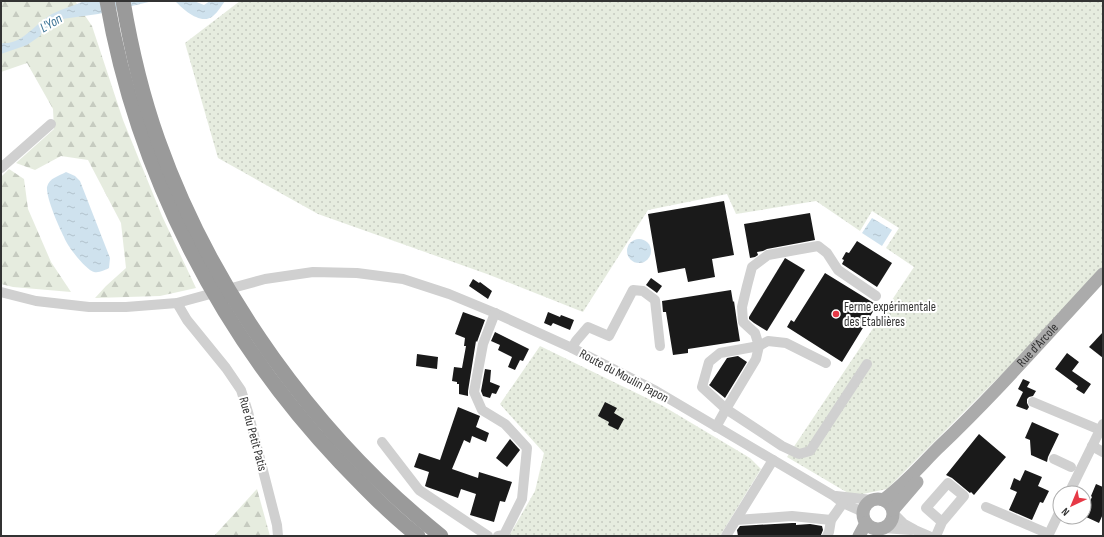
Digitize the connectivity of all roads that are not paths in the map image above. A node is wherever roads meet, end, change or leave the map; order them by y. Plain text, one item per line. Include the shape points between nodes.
1 (107, 1) edge
2 (122, 1) edge
3 (51, 124) dead end
4 (1, 168) edge
5 (1103, 274) edge
6 (1, 292) edge
7 (876, 296) dead end
8 (177, 303) junction
9 (495, 313) junction
10 (660, 346) dead end
11 (759, 346) junction
12 (572, 348) junction
13 (826, 363) dead end
14 (867, 364) dead end
15 (1033, 402) dead end
16 (726, 409) junction
17 (972, 416) junction
18 (716, 427) junction
19 (1101, 427) edge
20 (382, 442) dead end
21 (1092, 446) junction
22 (1103, 452) edge
23 (1054, 459) dead end
24 (772, 460) junction
25 (1071, 467) dead end
26 (1073, 485) edge
27 (834, 496) junction
28 (878, 500) junction
29 (843, 504) junction
30 (986, 507) dead end
31 (893, 511) junction
32 (865, 518) junction
33 (736, 520) junction
34 (831, 520) junction
35 (942, 522) dead end
36 (1053, 525) edge
37 (915, 530) junction
38 (878, 531) edge
39 (1048, 535) edge
40 (278, 536) edge
41 (418, 536) edge
42 (441, 536) edge
43 (488, 536) edge
44 (498, 536) edge
45 (726, 536) edge
46 (828, 536) edge
47 (859, 536) edge
48 (929, 536) edge
49 (936, 536) edge

1 - 41 highway via 117,52 150,158 177,222 223,309 279,391 309,428 356,479
2 - 42 highway via 134,60 159,141 190,216 238,305 283,371 351,454 394,496
3 - 4 street
5 - 17 main road, Rue d'Arcole
6 - 8 street, Route du Moulin Papon via 36,301 88,308 126,308
7 - 11 street via 838,270 827,253 818,246 768,255 752,267 742,307 743,322 755,333
8 - 9 street, Route du Moulin Papon via 265,280 313,272 357,273 403,279
8 - 40 street, Rue du Petit Patis via 187,320 241,390
9 - 12 street, Route du Moulin Papon
9 - 44 street via 483,344 474,392 482,410 505,424 527,448 522,499 504,534
10 - 12 street via 655,300 643,290 633,290 609,336 588,328
11 - 13 street via 768,341 786,344
11 - 16 street via 756,360
11 - 16 street via 720,353 709,362 702,387
12 - 18 street, Route du Moulin Papon via 656,391
14 - 16 street via 810,451 798,454 782,446
15 - 19 street
16 - 18 street
17 - 28 main road, Rue d'Arcole via 900,487
17 - 31 main road, Rue d'Arcole via 944,454 907,492
18 - 24 street, Route du Moulin Papon
19 - 21 street
20 - 43 street via 419,490
21 - 22 street
21 - 26 street
23 - 25 street
24 - 27 street, Route du Moulin Papon
24 - 33 street
27 - 28 street, Route du Moulin Papon
27 - 29 street, Route du Moulin Papon
28 - 31 main road via 891,505
28 - 32 main road via 868,503 865,507
29 - 32 street, Route du Moulin Papon
29 - 34 street
30 - 39 street
31 - 37 street via 904,524
31 - 38 main road via 888,526
32 - 38 main road via 870,526
32 - 47 main road
33 - 34 street via 792,516
33 - 45 street
34 - 46 street
35 - 49 street
36 - 39 street
37 - 38 street
37 - 48 street

